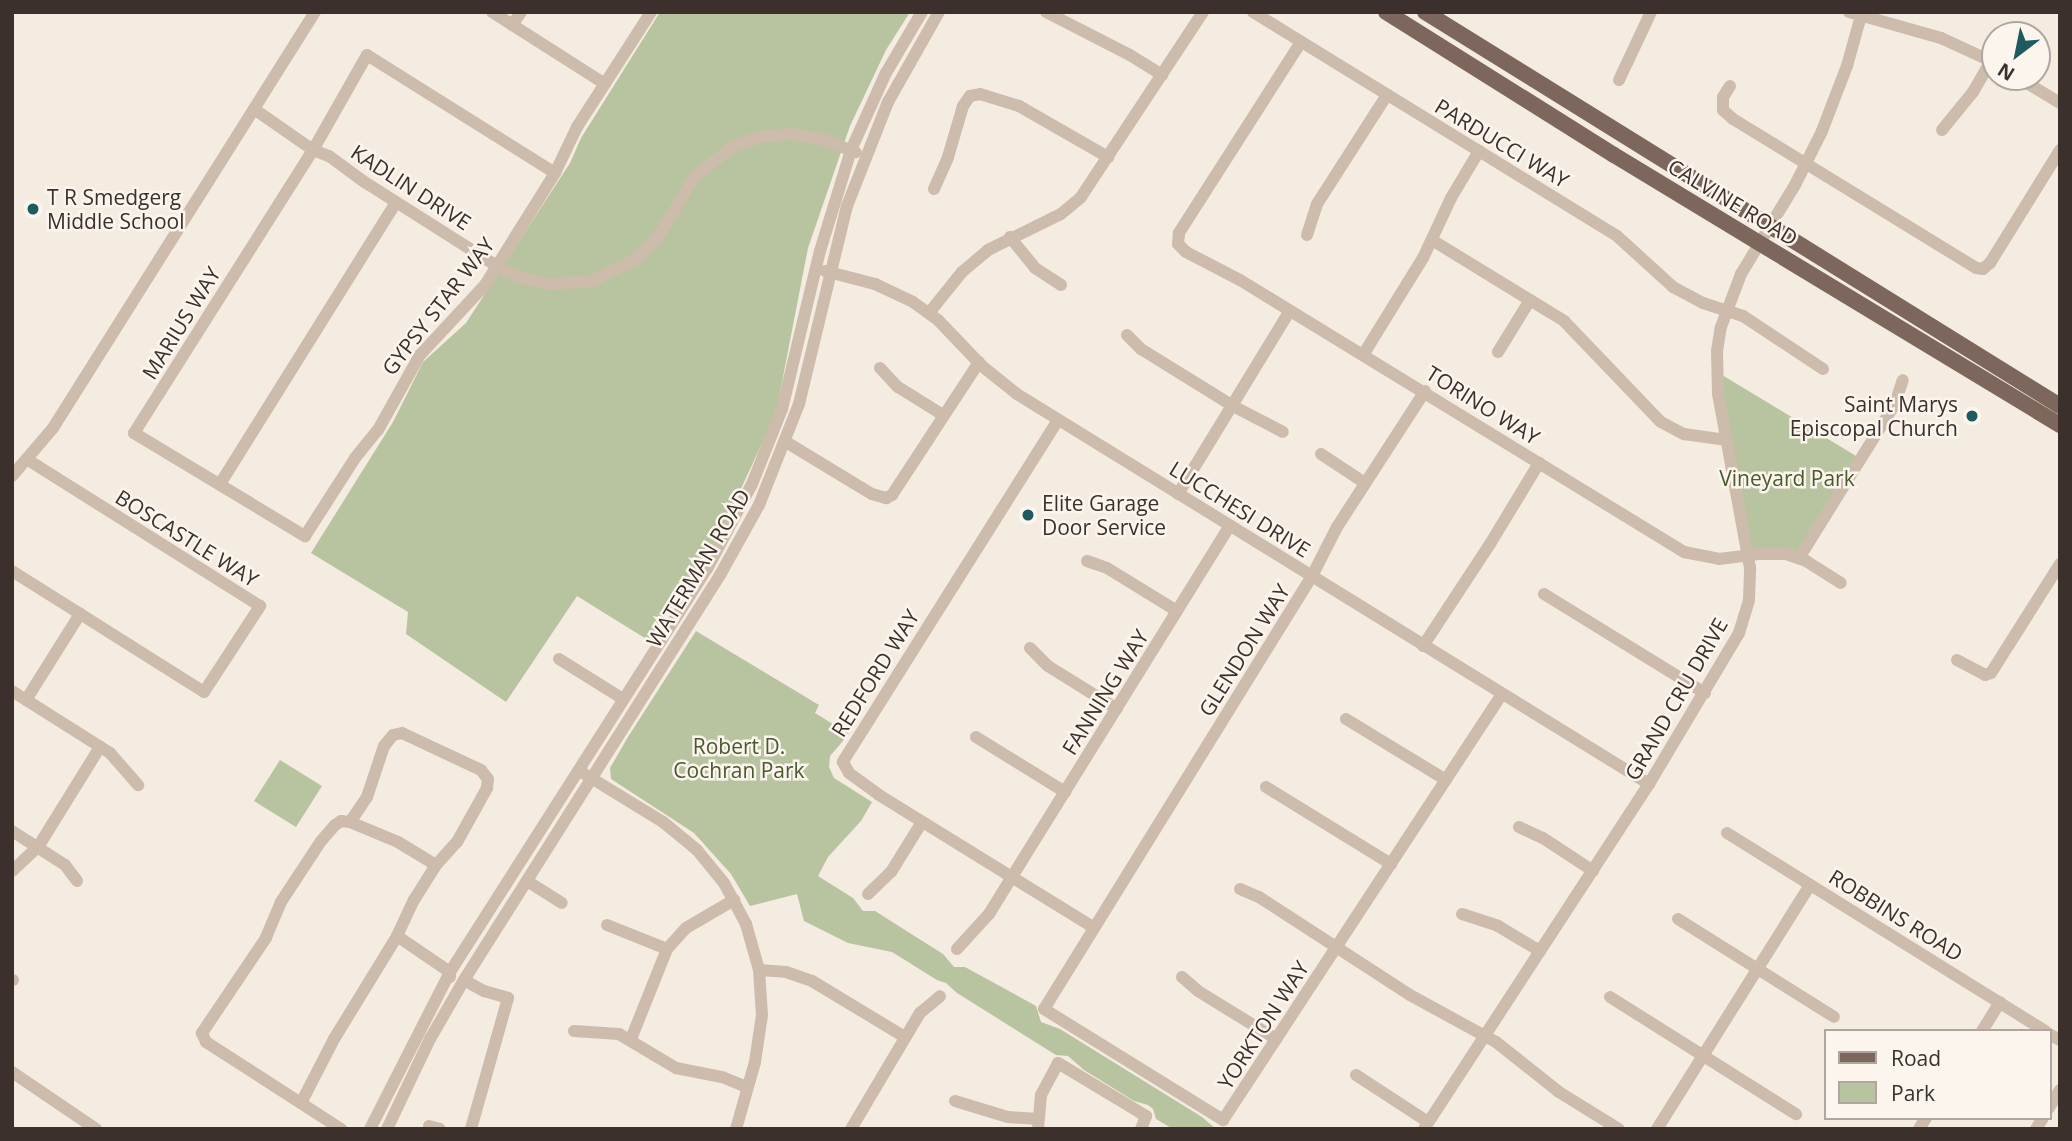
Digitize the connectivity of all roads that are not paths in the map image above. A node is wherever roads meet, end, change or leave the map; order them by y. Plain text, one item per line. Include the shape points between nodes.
1 (315, 12) edge
2 (492, 12) edge
3 (521, 12) edge
4 (651, 12) edge
5 (922, 12) edge
6 (939, 12) edge
7 (1046, 12) edge
8 (1203, 12) edge
9 (1253, 12) edge
10 (1386, 12) edge
11 (1425, 12) edge
12 (1651, 12) edge
13 (1857, 13) edge
14 (512, 25) junction
15 (1301, 42) junction
16 (1981, 56) edge
17 (1162, 75) junction
18 (1619, 80) dead end
19 (1981, 80) edge
20 (605, 84) junction
21 (1730, 86) dead end
22 (2040, 91) edge
23 (1387, 94) junction
24 (2060, 103) edge
25 (254, 109) junction
26 (1942, 130) dead end
27 (313, 149) junction
28 (851, 150) junction
29 (2060, 150) edge
30 (1479, 151) junction
31 (866, 156) junction
32 (1108, 157) junction
33 (1807, 164) junction
34 (555, 173) junction
35 (1664, 185) junction
36 (934, 189) dead end
37 (396, 202) junction
38 (1770, 226) junction
39 (1307, 235) dead end
40 (1010, 236) junction
41 (1432, 240) junction
42 (1760, 243) junction
43 (497, 266) junction
44 (816, 269) junction
45 (831, 272) junction
46 (1061, 285) dead end
47 (1871, 290) junction
48 (1531, 300) junction
49 (1726, 309) junction
50 (1289, 312) junction
51 (929, 313) junction
52 (1127, 335) dead end
53 (1498, 352) dead end
54 (1363, 355) junction
55 (979, 362) junction
56 (880, 368) dead end
57 (1823, 369) dead end
58 (1903, 380) dead end
59 (1425, 391) junction
60 (1233, 406) junction
61 (2060, 406) edge
62 (943, 415) junction
63 (1058, 420) junction
64 (2060, 425) edge
65 (1283, 432) dead end
66 (1726, 440) junction
67 (786, 442) junction
68 (1321, 454) dead end
69 (28, 460) junction
70 (1539, 463) junction
71 (12, 476) edge
72 (1365, 483) junction
73 (219, 484) junction
74 (1178, 494) junction
75 (1230, 526) junction
76 (1748, 555) junction
77 (1799, 558) junction
78 (1087, 561) dead end
79 (2060, 564) edge
80 (12, 571) edge
81 (1312, 576) junction
82 (1841, 583) dead end
83 (1544, 594) dead end
84 (1177, 611) junction
85 (80, 614) junction
86 (1423, 646) junction
87 (1030, 649) dead end
88 (559, 659) dead end
89 (1958, 660) dead end
90 (12, 691) edge
91 (1705, 693) junction
92 (1502, 694) junction
93 (623, 699) junction
94 (26, 700) junction
95 (1117, 709) junction
96 (1346, 719) dead end
97 (976, 737) dead end
98 (100, 747) junction
99 (579, 769) junction
100 (590, 777) junction
101 (1446, 780) junction
102 (138, 785) dead end
103 (1649, 785) junction
104 (1266, 787) dead end
105 (1065, 792) junction
106 (350, 822) junction
107 (922, 822) junction
108 (1519, 827) dead end
109 (12, 831) edge
110 (1727, 833) dead end
111 (38, 847) junction
112 (1391, 864) junction
113 (436, 865) junction
114 (1593, 871) junction
115 (12, 872) edge
116 (1012, 878) junction
117 (78, 881) dead end
118 (527, 881) junction
119 (1810, 885) junction
120 (1240, 889) dead end
121 (869, 894) dead end
122 (734, 900) junction
123 (562, 903) dead end
124 (1462, 914) dead end
125 (1678, 919) dead end
126 (607, 925) dead end
127 (1094, 928) junction
128 (397, 936) junction
129 (1336, 947) junction
130 (667, 949) junction
131 (957, 949) dead end
132 (1540, 951) junction
133 (1758, 968) junction
134 (759, 970) junction
135 (450, 972) junction
136 (1182, 977) dead end
137 (464, 979) junction
138 (940, 996) dead end
139 (1610, 997) dead end
140 (2000, 1002) junction
141 (1835, 1017) dead end
142 (1983, 1029) edge
143 (2042, 1029) edge
144 (574, 1031) dead end
145 (1486, 1036) junction
146 (905, 1037) junction
147 (631, 1039) junction
148 (1276, 1040) junction
149 (1703, 1055) junction
150 (418, 1066) junction
151 (12, 1072) edge
152 (1356, 1075) dead end
153 (747, 1087) junction
154 (955, 1101) dead end
155 (301, 1103) junction
156 (1796, 1114) dead end
157 (1038, 1124) edge
158 (1426, 1126) edge
159 (96, 1129) edge
160 (341, 1129) edge
161 (370, 1129) edge
162 (387, 1129) edge
163 (471, 1129) edge
164 (736, 1129) edge
165 (851, 1129) edge
166 (1141, 1129) edge
167 (1619, 1129) edge
168 (1657, 1129) edge

1 - 25 street
2 - 14 street
3 - 14 street
4 - 20 street, GYPSY STAR WAY
5 - 28 street, WATERMAN ROAD via 886,73
6 - 31 street, WATERMAN ROAD via 888,102
7 - 17 street
8 - 17 street
9 - 15 street, PARDUCCI WAY
10 - 35 main road, CALVINE ROAD
11 - 38 main road, CALVINE ROAD
12 - 18 street
13 - 16 street via 1941,38
13 - 33 street, GRAND CRU DRIVE via 1834,104
14 - 20 street
15 - 23 street, PARDUCCI WAY
15 - 50 street, TORINO WAY via 1179,233 1178,244
17 - 32 street
19 - 26 street
20 - 34 street, GYPSY STAR WAY
21 - 33 street via 1723,97 1723,110
22 - 24 street
23 - 30 street, PARDUCCI WAY
23 - 39 street via 1317,204
25 - 27 street, KADLIN DRIVE
25 - 69 street via 53,428
27 - 34 street via 366,55
27 - 37 street, KADLIN DRIVE
27 - 73 street, MARIUS WAY via 134,433
28 - 31 street, KADLIN DRIVE
28 - 43 street, KADLIN DRIVE via 791,134 761,137 732,147 694,177 650,246 604,277 550,284
28 - 44 street, WATERMAN ROAD
29 - 33 street via 1983,269
30 - 41 street
30 - 49 street, PARDUCCI WAY via 1628,243 1673,287
31 - 45 street, WATERMAN ROAD via 847,206
32 - 36 street via 1019,106 980,94 970,96 963,106
32 - 40 street via 1072,206
33 - 38 street, GRAND CRU DRIVE
34 - 43 street, GYPSY STAR WAY
35 - 38 main road via 1686,185 1756,229
35 - 42 main road, CALVINE ROAD
37 - 43 street, KADLIN DRIVE
37 - 73 street
38 - 42 street, GRAND CRU DRIVE
38 - 47 main road, CALVINE ROAD
40 - 46 street via 1035,268
40 - 51 street via 962,272
41 - 48 street
41 - 54 street
42 - 47 main road via 1774,238 1848,285
42 - 49 street, GRAND CRU DRIVE
42 - 64 main road, CALVINE ROAD
43 - 73 street, GYPSY STAR WAY via 475,297 420,355 378,430 305,536
44 - 45 street, LUCCHESI DRIVE
44 - 93 street, WATERMAN ROAD via 782,408 752,484 707,569
45 - 51 street, LUCCHESI DRIVE via 885,288
45 - 67 street, WATERMAN ROAD
47 - 61 main road, CALVINE ROAD
48 - 53 street
48 - 66 street via 1574,329 1661,422 1684,434
49 - 57 street, PARDUCCI WAY
49 - 66 street, GRAND CRU DRIVE via 1717,372
50 - 54 street, TORINO WAY
50 - 60 street
51 - 55 street, LUCCHESI DRIVE
52 - 60 street via 1141,349
54 - 59 street, TORINO WAY
55 - 62 street
55 - 63 street, LUCCHESI DRIVE
56 - 62 street via 898,387
58 - 77 street via 1895,404
59 - 70 street, TORINO WAY
59 - 72 street, GLENDON WAY
60 - 65 street
60 - 74 street
62 - 67 street via 896,491 886,498
63 - 74 street, LUCCHESI DRIVE
63 - 107 street, REDFORD WAY via 843,762 849,773
66 - 76 street, GRAND CRU DRIVE
67 - 100 street, WATERMAN ROAD via 760,505 725,567
68 - 72 street
69 - 71 street
69 - 85 street, BOSCASTLE WAY via 260,606 204,692
70 - 76 street, TORINO WAY via 1684,552 1719,559
70 - 86 street
72 - 81 street, GLENDON WAY
74 - 75 street, LUCCHESI DRIVE
75 - 81 street, LUCCHESI DRIVE
75 - 84 street, FANNING WAY
76 - 77 street, TORINO WAY
76 - 91 street, GRAND CRU DRIVE via 1745,617
77 - 82 street, TORINO WAY
78 - 84 street via 1107,568
79 - 89 street via 1991,673 1985,675
80 - 85 street, BOSCASTLE WAY
81 - 86 street, LUCCHESI DRIVE
81 - 127 street, GLENDON WAY
83 - 91 street
84 - 95 street, FANNING WAY
85 - 94 street
86 - 92 street, LUCCHESI DRIVE
87 - 95 street via 1048,666
88 - 93 street
90 - 94 street
91 - 103 street, GRAND CRU DRIVE
92 - 101 street, YORKTON WAY
92 - 103 street, LUCCHESI DRIVE
93 - 99 street, WATERMAN ROAD
94 - 98 street
95 - 105 street, FANNING WAY
96 - 101 street
97 - 105 street
98 - 102 street via 121,762
98 - 111 street
99 - 100 street
99 - 135 street, WATERMAN ROAD
100 - 118 street, WATERMAN ROAD
100 - 122 street via 680,835 713,867
101 - 112 street, YORKTON WAY
103 - 114 street, GRAND CRU DRIVE
104 - 112 street
105 - 116 street, FANNING WAY
106 - 113 street via 398,842
106 - 113 street via 367,797 384,746 398,733 481,770 488,779 487,788 457,842
106 - 155 street via 341,821 321,841 281,902 266,938 202,1033 206,1042
107 - 116 street, REDFORD WAY
107 - 121 street via 891,872
108 - 114 street
109 - 111 street
110 - 119 street, ROBBINS ROAD
111 - 115 street
111 - 117 street via 65,865
112 - 129 street, YORKTON WAY
113 - 128 street
114 - 132 street, GRAND CRU DRIVE
116 - 127 street, REDFORD WAY
116 - 131 street, FANNING WAY via 977,930
118 - 123 street
118 - 137 street, WATERMAN ROAD
119 - 133 street
119 - 140 street, ROBBINS ROAD
120 - 129 street
122 - 130 street via 686,928
122 - 134 street
124 - 132 street via 1498,926
125 - 133 street
126 - 130 street
127 - 148 street, YORKTON WAY via 1044,1009 1223,1120
128 - 135 street
128 - 155 street
129 - 145 street via 1416,999
129 - 148 street, YORKTON WAY
130 - 147 street
132 - 145 street, GRAND CRU DRIVE
133 - 141 street
133 - 149 street
134 - 146 street via 786,972 812,981
134 - 153 street via 760,1038
135 - 150 street, WATERMAN ROAD via 451,985 417,1052
135 - 161 street, WATERMAN ROAD
136 - 148 street
137 - 150 street, WATERMAN ROAD
137 - 163 street via 508,998
138 - 146 street via 920,1013
139 - 149 street
140 - 142 street
140 - 143 street, ROBBINS ROAD
144 - 147 street via 605,1031
145 - 158 street, GRAND CRU DRIVE
145 - 167 street via 1559,1092
146 - 165 street
147 - 153 street via 676,1068
149 - 156 street
149 - 168 street
150 - 162 street, WATERMAN ROAD
151 - 159 street
152 - 158 street
153 - 164 street
154 - 157 street
155 - 160 street
157 - 166 street via 1041,1095 1058,1063 1146,1116

